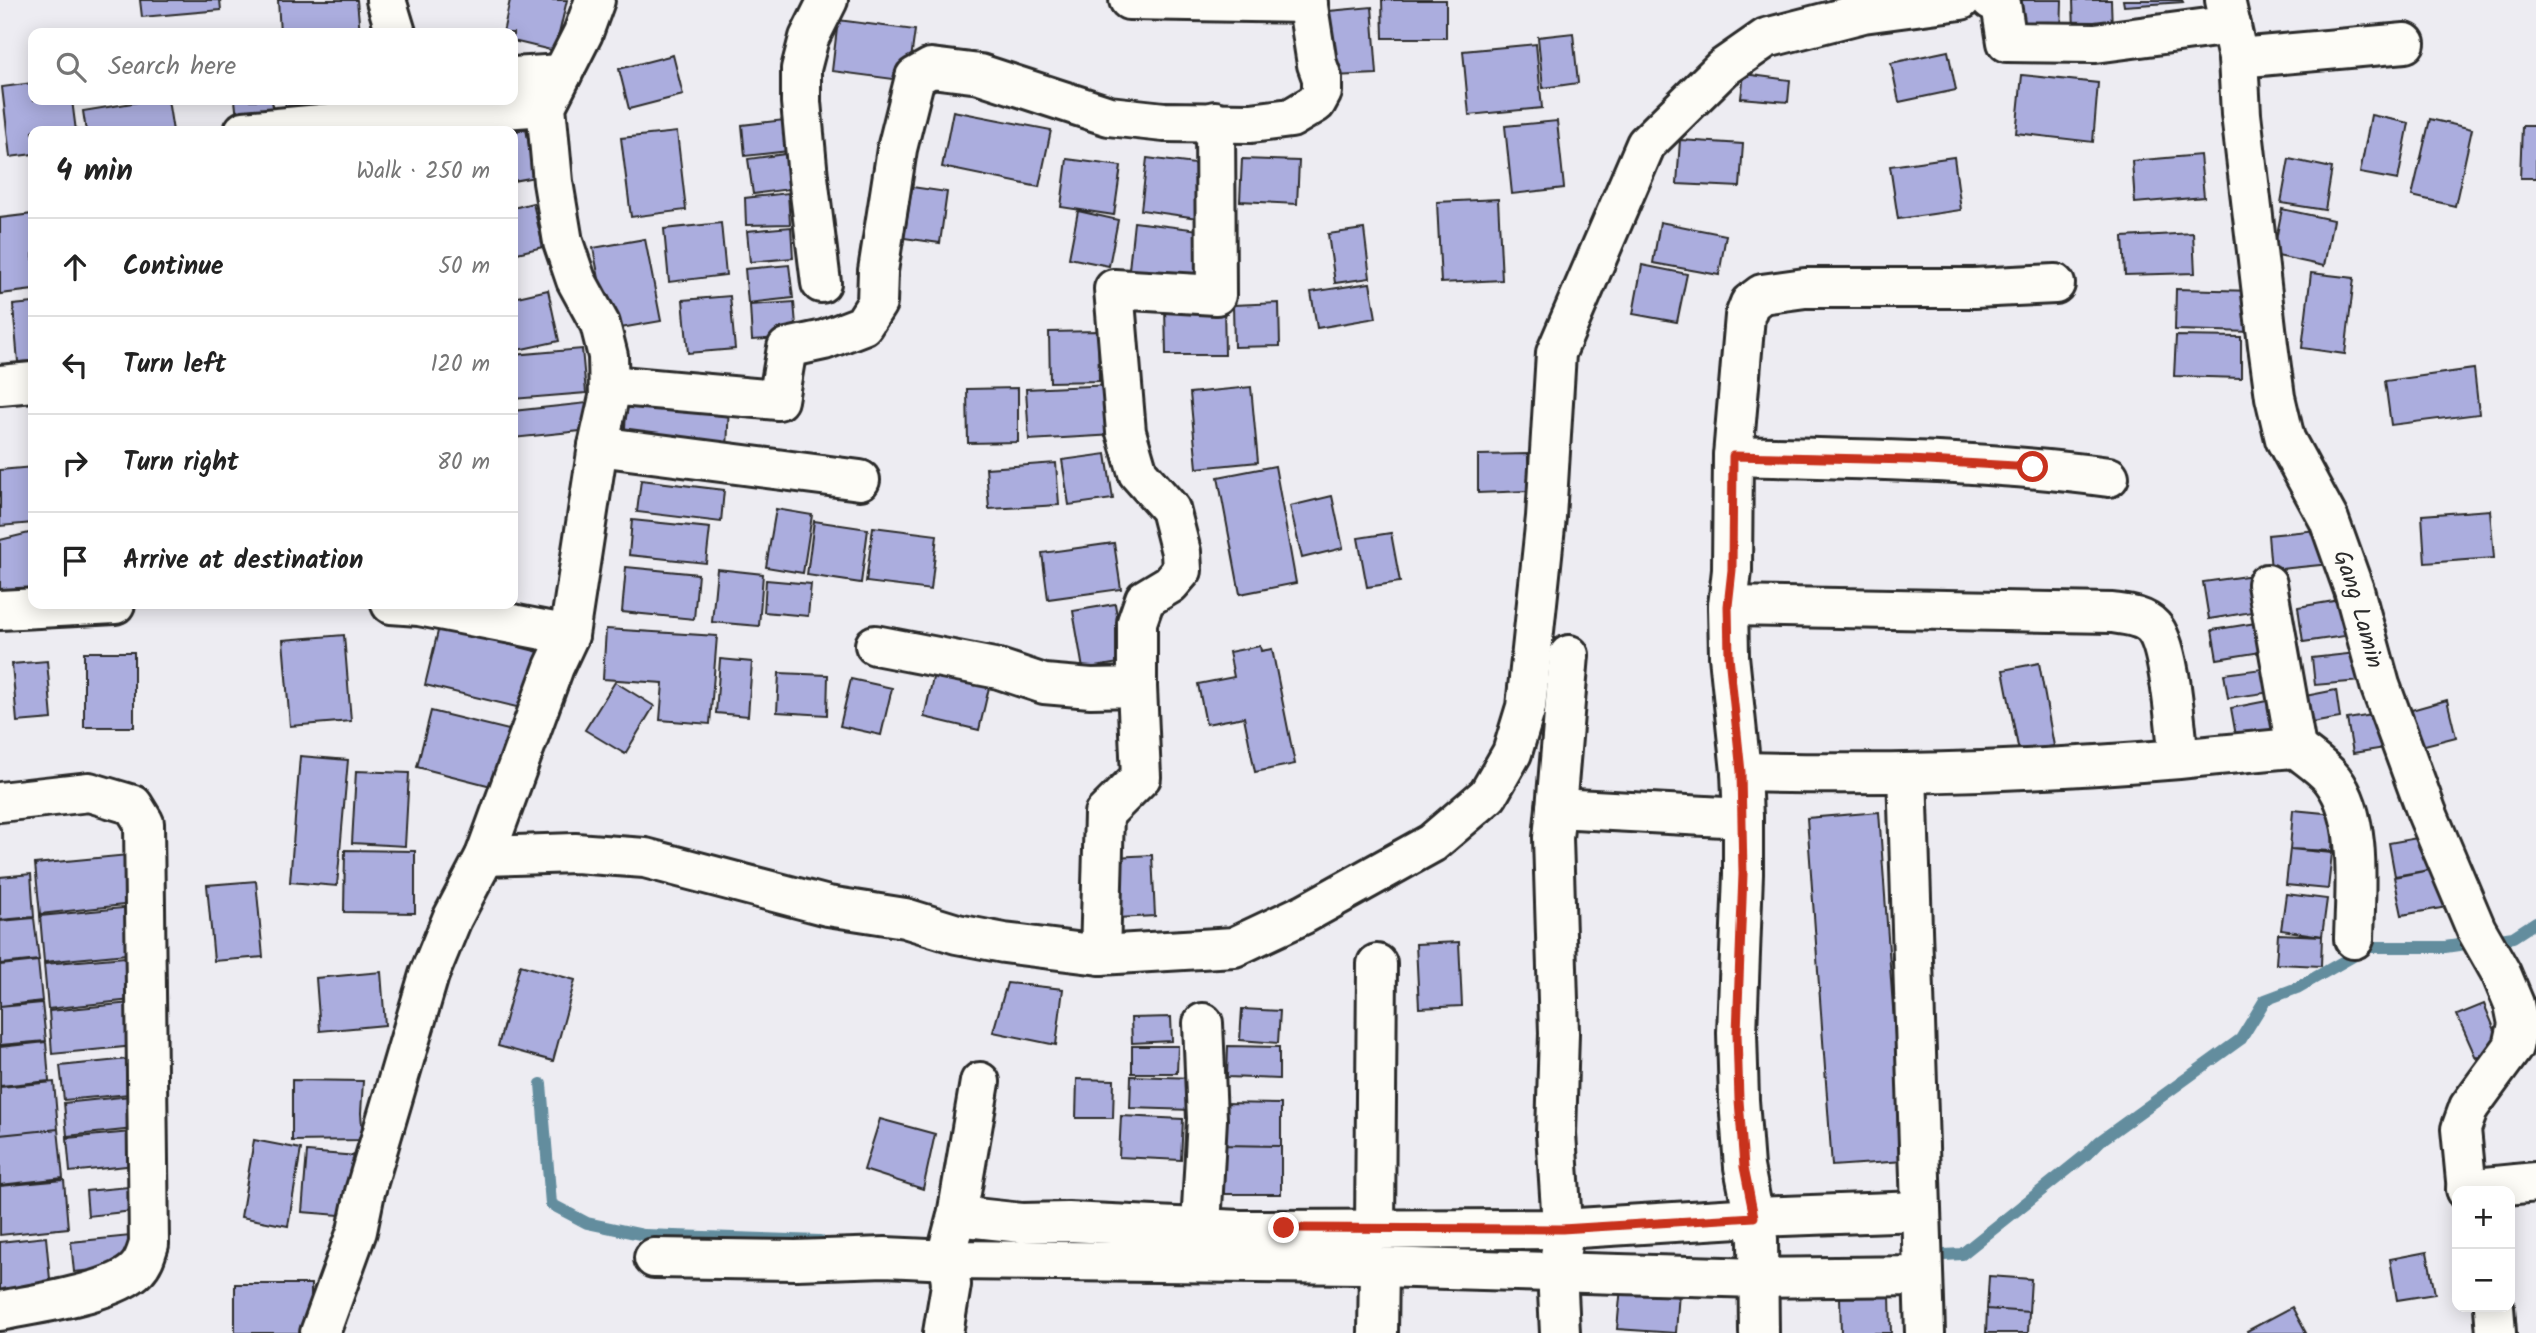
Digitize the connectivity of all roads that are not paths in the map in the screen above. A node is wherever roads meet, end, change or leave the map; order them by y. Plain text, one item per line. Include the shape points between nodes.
1 (386, 0) edge
2 (595, 0) edge
3 (828, 0) edge
4 (1129, 0) edge
5 (1961, 0) edge
6 (1991, 0) edge
7 (1307, 1) edge
8 (2231, 27) edge
9 (394, 28) edge
10 (2405, 43) dead end
11 (518, 79) edge
12 (554, 90) junction
13 (518, 97) edge
14 (472, 105) edge
15 (1214, 121) junction
16 (298, 126) edge
17 (821, 283) dead end
18 (2055, 284) dead end
19 (28, 382) edge
20 (0, 385) edge
21 (609, 385) junction
22 (598, 446) junction
23 (1733, 456) junction
24 (2109, 477) dead end
25 (860, 480) dead end
26 (2267, 583) dead end
27 (1728, 606) junction
28 (28, 609) edge
29 (435, 609) edge
30 (0, 610) edge
31 (569, 635) junction
32 (875, 645) dead end
33 (1569, 656) dead end
34 (1137, 687) junction
35 (2296, 748) junction
36 (2179, 758) junction
37 (1741, 772) junction
38 (1907, 773) junction
39 (0, 802) edge
40 (1556, 808) junction
41 (1743, 818) junction
42 (485, 856) junction
43 (2354, 939) dead end
44 (1100, 955) junction
45 (1377, 964) dead end
46 (1203, 1023) dead end
47 (980, 1082) dead end
48 (2536, 1182) edge
49 (2466, 1186) edge
50 (2501, 1186) edge
51 (1201, 1226) junction
52 (952, 1239) junction
53 (1922, 1244) junction
54 (1377, 1249) junction
55 (1757, 1250) junction
56 (1560, 1251) junction
57 (654, 1258) dead end
58 (0, 1311) edge
59 (2494, 1312) edge
60 (320, 1333) edge
61 (943, 1333) edge
62 (1378, 1333) edge
63 (1560, 1333) edge
64 (1759, 1333) edge
65 (1925, 1333) edge
66 (2496, 1333) edge

1 - 9 street
2 - 12 street
3 - 17 street via 809,38 801,69
4 - 7 street
5 - 44 street via 1863,13 1766,38 1723,68 1646,144 1556,353 1546,517 1526,708 1512,753 1488,795 1432,843 1234,947
6 - 8 street via 2000,4 2007,42 2095,44
7 - 15 street via 1322,78 1316,103 1291,118
8 - 10 street
8 - 49 street, Gang Lamin via 2268,345 2285,439 2329,520 2380,685 2427,813 2514,1004 2518,1024 2513,1047 2469,1107 2461,1129
11 - 12 street
12 - 13 street
12 - 21 street via 554,183 563,242 576,280 600,324
14 - 16 street
15 - 21 street via 1109,116 980,74 931,68 915,77 897,149 877,303 863,325 787,348 778,400
15 - 34 street via 1216,295 1114,289 1126,432 1138,473 1170,509 1181,552 1182,570 1170,584 1145,599 1137,622
18 - 23 street via 1805,288 1762,294 1750,303 1745,316
19 - 20 street
21 - 22 street
22 - 25 street
22 - 31 street
23 - 24 street via 1910,460
23 - 27 street
26 - 35 street
27 - 36 street via 2134,617 2151,624 2163,645
27 - 37 street
28 - 30 street
29 - 31 street
31 - 42 street
32 - 34 street via 999,669 1044,684
33 - 40 street
34 - 44 street via 1141,777 1104,814
35 - 36 street
35 - 43 street via 2333,779 2345,803 2356,877
36 - 38 street
37 - 38 street
37 - 41 street
38 - 53 street
39 - 58 street via 89,792 133,805 144,823 149,1244 143,1262 122,1281
40 - 41 street
40 - 56 street
41 - 55 street via 1739,1100
42 - 44 street via 575,853 645,858 957,934
42 - 60 street via 429,975 357,1231
45 - 54 street
46 - 51 street via 1207,1119
47 - 52 street
48 - 50 street
51 - 52 street via 1022,1223
51 - 54 street via 1332,1228
52 - 54 street via 1365,1264
52 - 57 street via 885,1257
52 - 61 street
53 - 55 street
53 - 55 street
53 - 65 street
54 - 56 street
54 - 62 street
55 - 56 street
55 - 56 street
55 - 64 street
56 - 63 street
59 - 66 street

